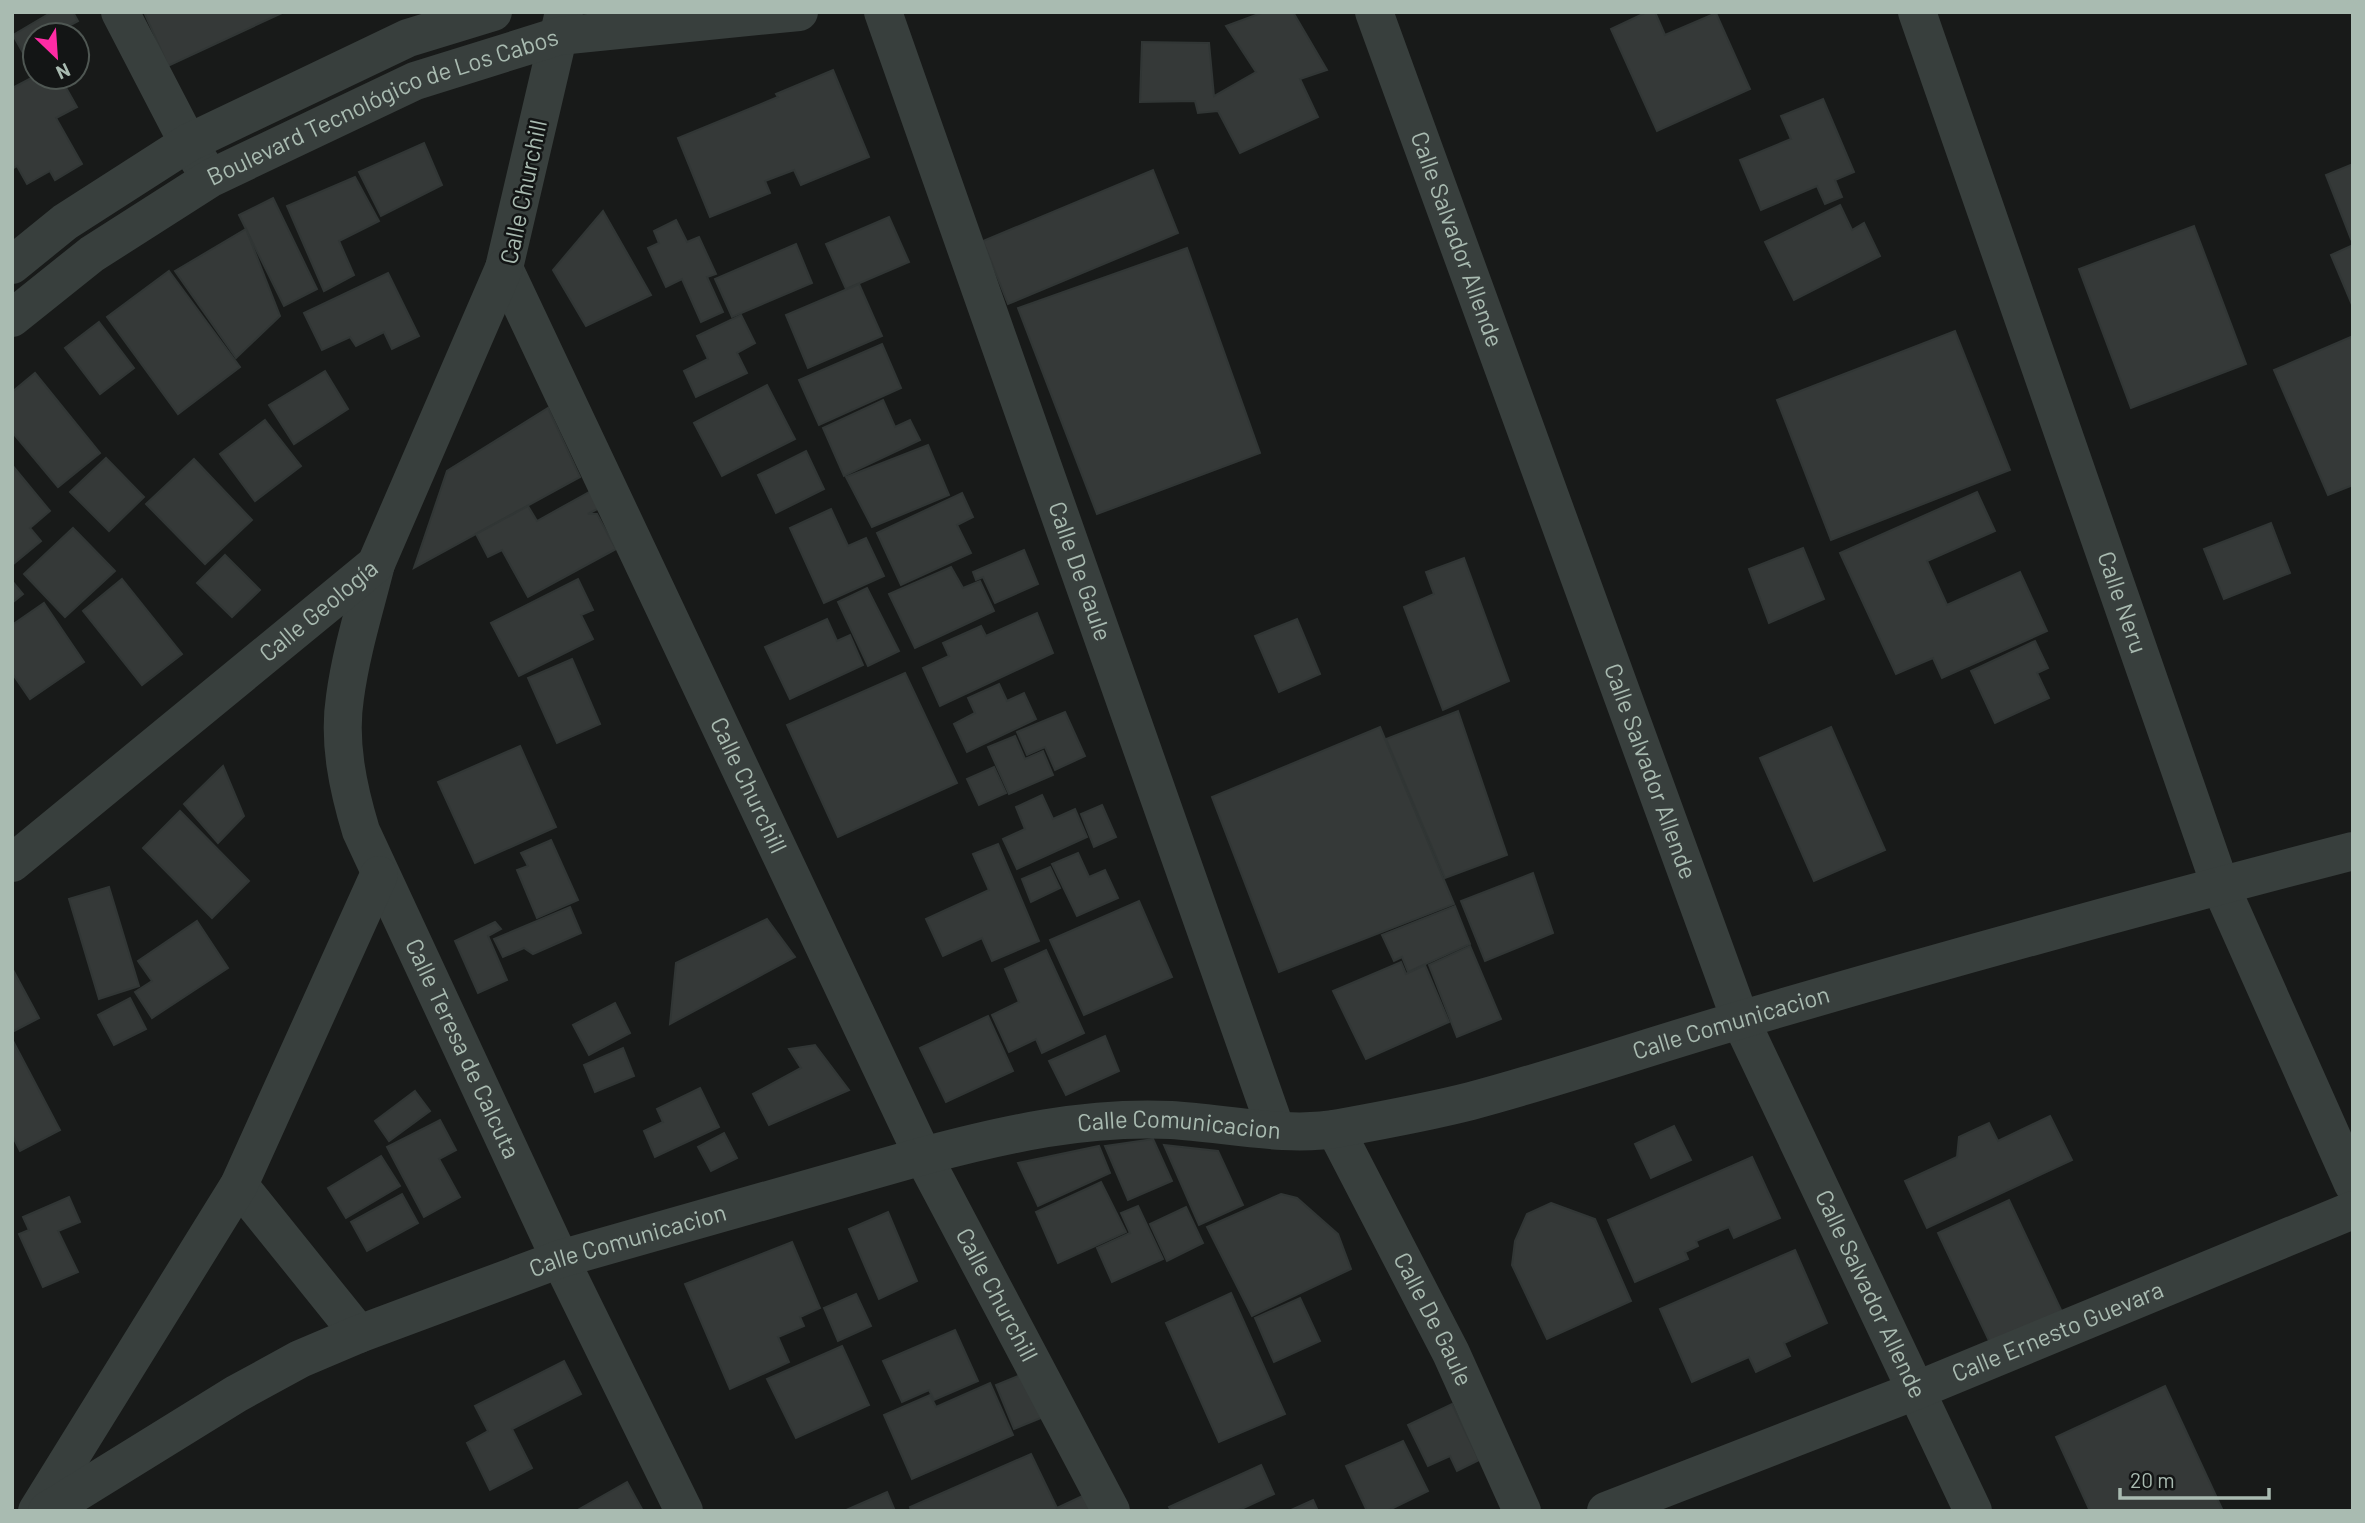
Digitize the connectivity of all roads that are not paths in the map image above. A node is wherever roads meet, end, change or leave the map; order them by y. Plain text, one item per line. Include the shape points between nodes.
1 (120, 12) edge
2 (799, 12) edge
3 (883, 12) edge
4 (1374, 12) edge
5 (1917, 12) edge
6 (468, 16) edge
7 (562, 24) edge
8 (475, 63) junction
9 (188, 143) junction
10 (211, 178) junction
11 (12, 265) edge
12 (503, 268) junction
13 (12, 318) edge
14 (376, 564) junction
15 (2353, 851) edge
16 (12, 863) edge
17 (379, 875) junction
18 (2220, 885) junction
19 (1740, 1019) junction
20 (1335, 1129) junction
21 (1276, 1130) junction
22 (923, 1156) junction
23 (2353, 1184) edge
24 (239, 1185) junction
25 (2353, 1210) edge
26 (560, 1259) junction
27 (359, 1334) junction
28 (1915, 1391) junction
29 (37, 1511) edge
30 (47, 1511) edge
31 (684, 1511) edge
32 (1111, 1511) edge
33 (1522, 1511) edge
34 (1606, 1511) edge
35 (1973, 1511) edge

1 - 9 street
2 - 7 street, Boulevard Tecnológico de Los Cabos
3 - 21 street, Calle De Gaule
4 - 19 street, Calle Salvador Allende
5 - 18 street, Calle Neru
6 - 8 street
6 - 9 street, Boulevard Tecnológico de Los Cabos via 408,38
7 - 8 street, Boulevard Tecnológico de Los Cabos
7 - 12 street, Calle Churchill
8 - 10 street, Boulevard Tecnológico de Los Cabos via 415,81
9 - 10 street
9 - 11 street, Boulevard Tecnológico de Los Cabos via 65,222
10 - 13 street, Boulevard Tecnológico de Los Cabos via 92,254
12 - 14 street, Calle Geología
12 - 22 street, Calle Churchill
14 - 16 street, Calle Geología
14 - 17 street, Calle Teresa de Calcuta via 345,698 343,747 349,793
15 - 18 street, Calle Comunicacion
17 - 24 street
17 - 26 street, Calle Teresa de Calcuta
18 - 19 street, Calle Comunicacion
18 - 23 street, Calle Neru
19 - 20 street, Calle Comunicacion via 1470,1101
19 - 28 street, Calle Salvador Allende
20 - 21 street, Calle Comunicacion
20 - 33 street, Calle De Gaule via 1451,1353
21 - 22 street, Calle Comunicacion via 1169,1120 1109,1120 1045,1127
22 - 26 street, Calle Comunicacion
22 - 32 street, Calle Churchill
24 - 27 street
24 - 29 street
25 - 28 street, Calle Ernesto Guevara
26 - 27 street, Calle Comunicacion
26 - 31 street, Calle Teresa de Calcuta
27 - 30 street, Calle Comunicacion via 236,1394
28 - 34 street, Calle Ernesto Guevara
28 - 35 street, Calle Salvador Allende

